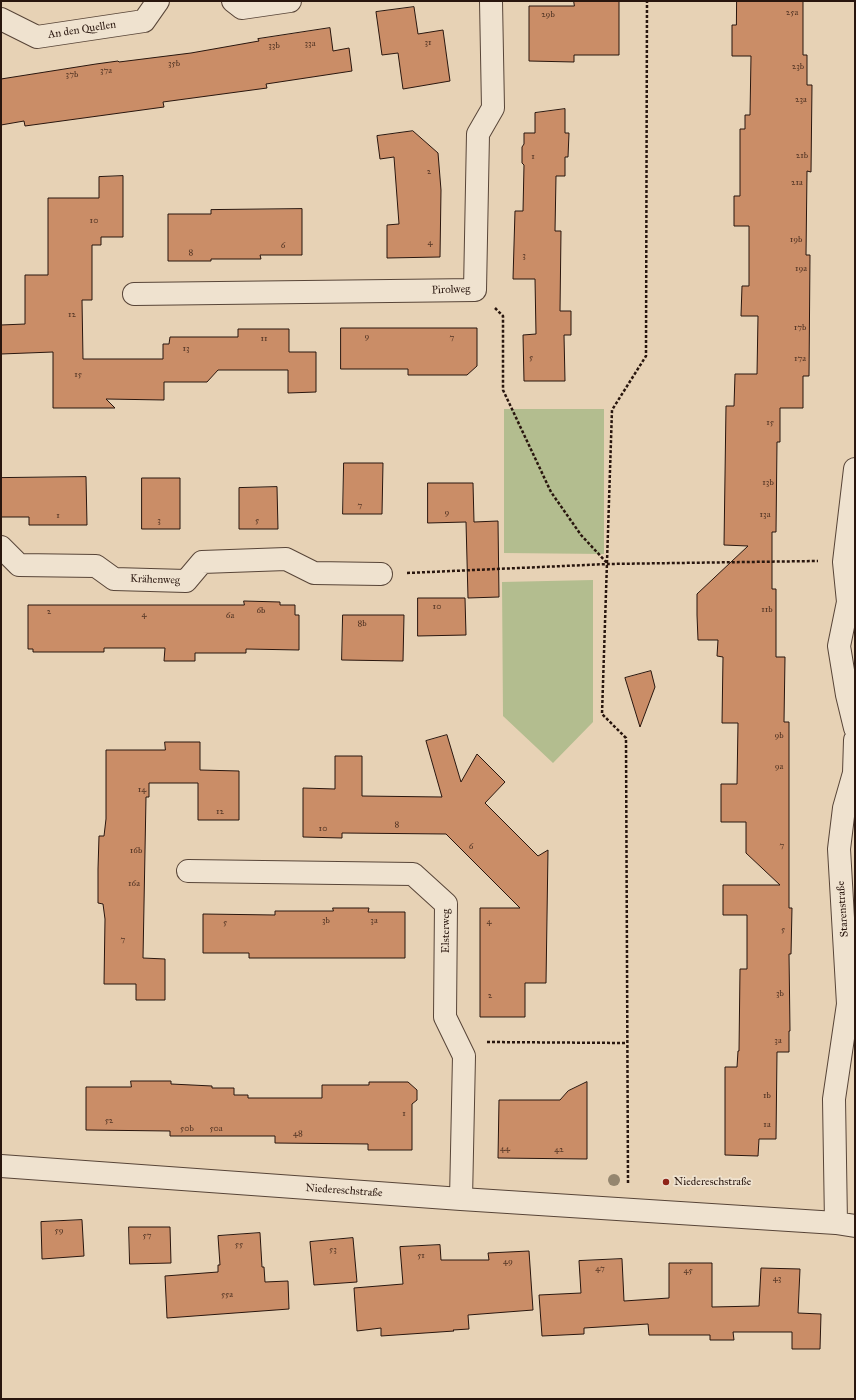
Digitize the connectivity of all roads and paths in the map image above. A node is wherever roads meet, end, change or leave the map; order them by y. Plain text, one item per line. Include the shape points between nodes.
1 (158, 1) edge
2 (233, 1) edge
3 (290, 1) edge
4 (491, 1) edge
5 (647, 1) edge
6 (1, 19) edge
7 (475, 290) junction
8 (134, 294) dead end
9 (855, 469) edge
10 (1, 547) edge
11 (850, 563) edge
12 (608, 564) junction
13 (381, 574) joint
14 (855, 728) edge
15 (855, 740) edge
16 (188, 871) dead end
17 (850, 932) edge
18 (457, 1041) junction
19 (627, 1043) junction
20 (1, 1166) edge
21 (461, 1199) junction
22 (629, 1208) junction
23 (846, 1224) edge

1 - 6 street, An den Quellen via 144,21 36,37
2 - 3 street via 242,8
4 - 7 street, Pirolweg via 493,108 478,134
5 - 12 path via 646,356 612,410
7 - 8 street, Pirolweg
7 - 12 path via 503,316 503,390 548,485 581,534
9 - 11 street
10 - 13 street, Krähenweg via 19,565 96,566 114,579 186,581 202,562 286,559 314,573
11 - 12 path via 798,561
11 - 14 street via 848,602 840,646
12 - 13 path
12 - 19 path via 602,714 626,738
15 - 17 street, Starenstraße via 854,774 844,808 839,849
16 - 18 street, Elsterweg via 413,874 446,904 446,1017
17 - 23 street, Starenstraße via 848,1004 834,1099
18 - 19 path
18 - 21 street, Elsterweg via 464,1056
19 - 22 path
20 - 21 street, Niedereschstraße
21 - 22 street, Niedereschstraße
22 - 23 street, Niedereschstraße

